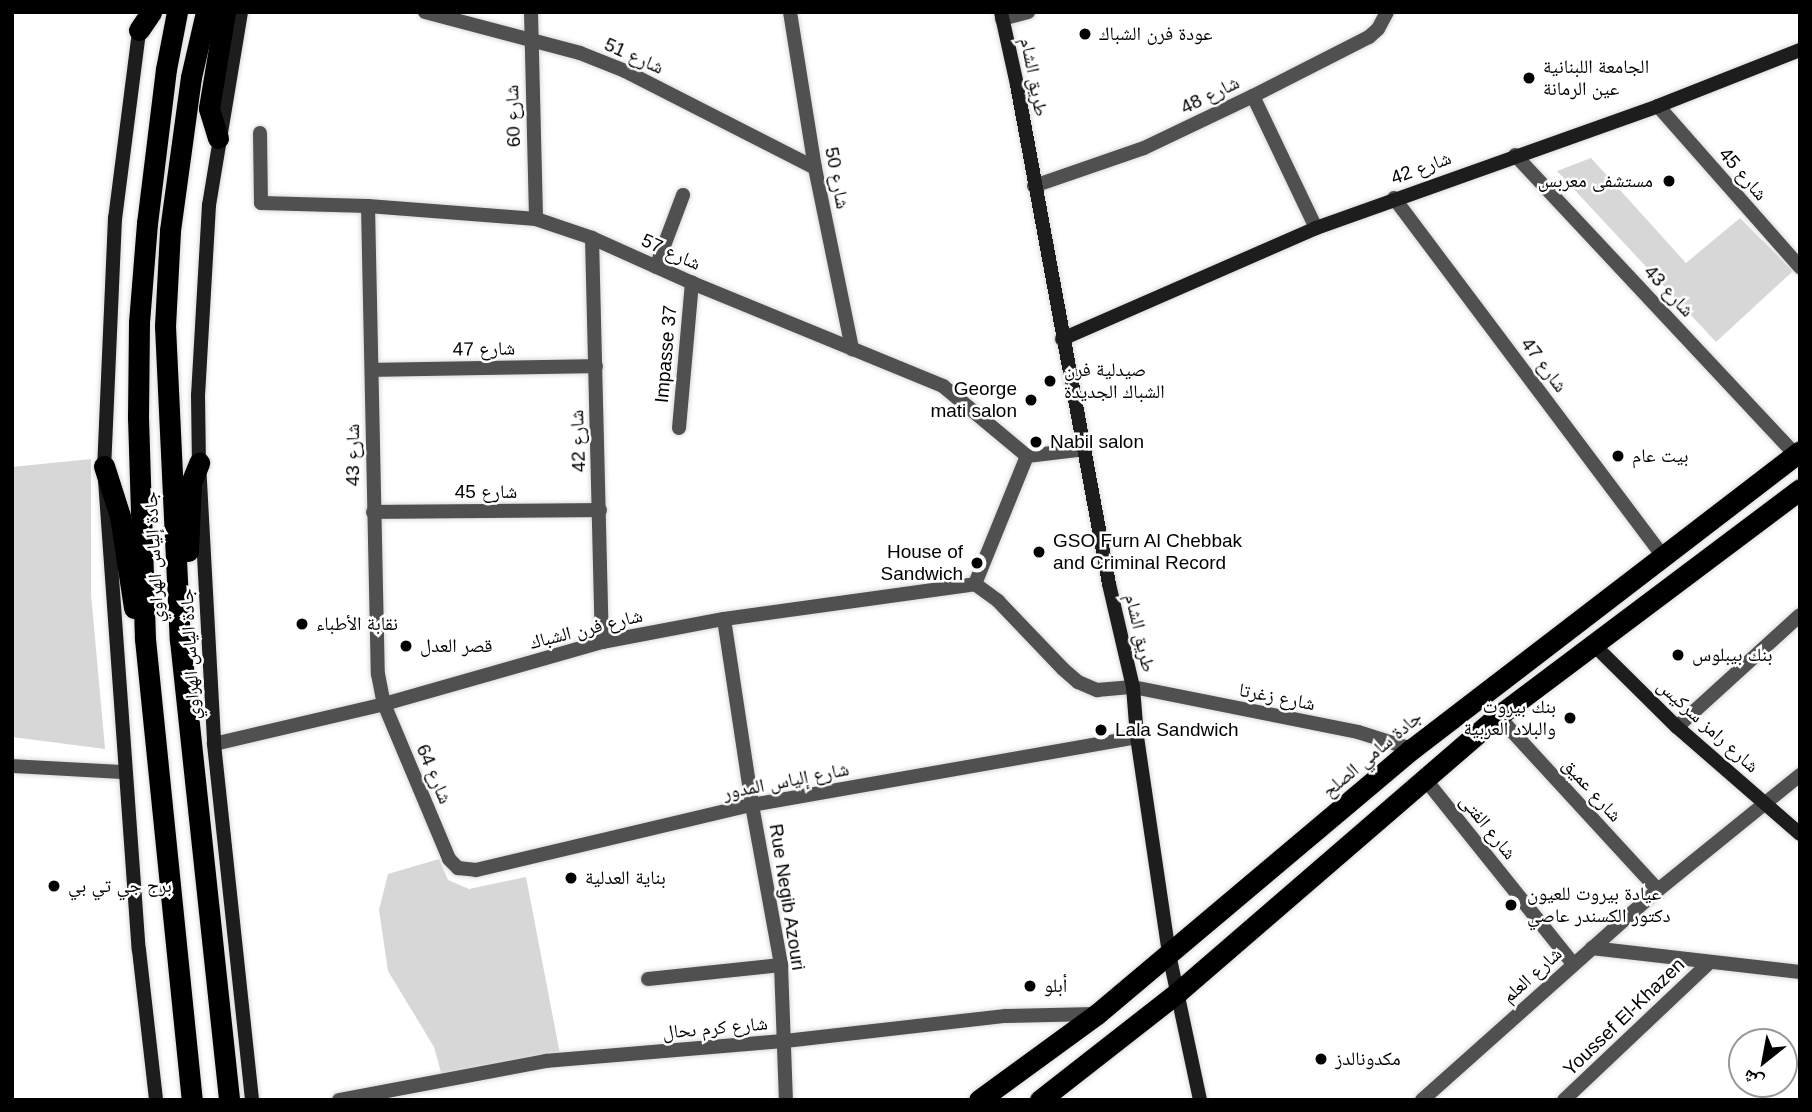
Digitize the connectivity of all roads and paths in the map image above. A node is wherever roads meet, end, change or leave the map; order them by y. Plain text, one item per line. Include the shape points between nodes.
1 (151, 12) edge
2 (177, 12) edge
3 (206, 12) edge
4 (225, 12) edge
5 (241, 12) edge
6 (425, 12) edge
7 (531, 12) edge
8 (790, 12) edge
9 (1028, 12) edge
10 (1387, 12) edge
11 (1001, 16) edge
12 (141, 21) edge
13 (531, 41) junction
14 (1800, 50) edge
15 (1253, 96) junction
16 (1658, 106) junction
17 (260, 133) dead end
18 (219, 138) junction
19 (1515, 155) junction
20 (815, 168) junction
21 (1034, 186) junction
22 (683, 195) dead end
23 (1394, 198) junction
24 (368, 206) junction
25 (536, 219) junction
26 (1316, 228) junction
27 (592, 238) junction
28 (656, 267) junction
29 (1800, 267) edge
30 (692, 283) junction
31 (1062, 339) junction
32 (852, 349) junction
33 (596, 366) junction
34 (372, 370) junction
35 (679, 428) dead end
36 (1086, 449) junction
37 (1797, 452) edge
38 (1027, 456) junction
39 (199, 463) junction
40 (104, 466) junction
41 (1800, 489) edge
42 (600, 510) junction
43 (373, 512) junction
44 (1663, 555) junction
45 (975, 584) junction
46 (1800, 615) edge
47 (724, 620) junction
48 (145, 639) junction
49 (180, 640) junction
50 (602, 642) junction
51 (1593, 643) junction
52 (1133, 687) junction
53 (384, 704) junction
54 (1498, 716) junction
55 (1677, 727) junction
56 (1137, 737) junction
57 (214, 744) junction
58 (1412, 749) junction
59 (12, 766) edge
60 (124, 772) junction
61 (1800, 775) edge
62 (1425, 779) junction
63 (1766, 804) junction
64 (752, 806) junction
65 (1800, 834) edge
66 (449, 859) joint
67 (1658, 890) junction
68 (1592, 948) junction
69 (1170, 954) junction
70 (1710, 961) junction
71 (1573, 964) junction
72 (781, 965) junction
73 (1800, 972) edge
74 (648, 979) dead end
75 (1178, 992) junction
76 (1097, 1014) junction
77 (785, 1041) junction
78 (156, 1100) edge
79 (192, 1100) edge
80 (229, 1100) edge
81 (252, 1100) edge
82 (339, 1100) edge
83 (786, 1100) edge
84 (979, 1100) edge
85 (1040, 1100) edge
86 (1200, 1100) edge
87 (1422, 1100) edge
88 (1564, 1100) edge

1 - 12 highway
2 - 48 highway, جادة إلياس الهراوي via 150,197 139,323
3 - 49 highway, جادة إلياس الهراوي via 191,77 170,231 165,326
4 - 18 highway via 209,108
5 - 18 street
6 - 13 street, شارع 51
7 - 13 street, شارع 60
8 - 20 street, شارع 50
9 - 11 street
10 - 15 street, شارع 48 via 1369,37
11 - 21 street, طريق الشام
12 - 40 street via 115,218
13 - 20 street, شارع 51 via 625,71
13 - 25 street, شارع 60
14 - 16 street, شارع 42
15 - 21 street, شارع 48 via 1144,148
15 - 26 street
16 - 19 street, شارع 42
16 - 29 street, شارع 45
17 - 24 street, شارع 57 via 261,203
18 - 39 street, جادة الياس الهراوي via 209,205 198,395
19 - 23 street, شارع 42
19 - 37 street, شارع 43
20 - 32 street, شارع 50
21 - 31 street, طريق الشام
22 - 28 street
23 - 26 street, شارع 42
23 - 44 street, شارع 47
24 - 25 street, شارع 57
24 - 34 street, شارع 43
25 - 27 street, شارع 57
26 - 31 street, شارع 42
27 - 28 street, شارع 57
27 - 33 street, شارع 42
28 - 30 street, شارع 57
30 - 32 street, شارع 57
30 - 35 street, Impasse 37
31 - 36 street, طريق الشام
32 - 38 street, شارع 57 via 943,386
33 - 34 street, شارع 47
33 - 42 street, شارع 42
34 - 43 street, شارع 43
36 - 38 street
36 - 52 street, طريق الشام
37 - 44 highway, جادة سامي الصلح
38 - 45 street
39 - 49 highway via 191,483 186,613
39 - 57 street, جادة الياس الهراوي
40 - 48 highway via 120,516 132,600
40 - 60 street
41 - 51 highway
42 - 43 street, شارع 45
42 - 50 street, شارع 42
43 - 53 street, شارع 43 via 375,641
44 - 58 highway, جادة سامي الصلح
45 - 47 street, شارع فرن الشباك
45 - 52 street via 998,601 1078,682 1097,690
46 - 55 street
47 - 50 street, شارع فرن الشباك
47 - 64 street, Rue Negib Azouri
48 - 79 highway, جادة إلياس الهراوي
49 - 80 highway, جادة إلياس الهراوي
50 - 53 street, شارع فرن الشباك
51 - 54 highway
51 - 55 street, شارع رامز سركيس
52 - 56 street, طريق الشام
52 - 58 street, شارع زغرتا via 1357,732
53 - 57 street, شارع فرن الشباك
53 - 66 street, شارع 64
54 - 62 highway
54 - 67 street, شارع عميق
55 - 63 street, شارع رامز سركيس
56 - 64 street, شارع إلياس المدور
56 - 69 street, طريق الشام
57 - 81 street, جادة الياس الهراوي
58 - 69 highway, جادة سامي الصلح
59 - 60 street
60 - 78 street
61 - 63 street, شارع العلم
62 - 71 street, شارع الفتى
62 - 75 highway
63 - 65 street, شارع رامز سركيس
63 - 67 street, شارع العلم
64 - 66 street, شارع إلياس المدور via 477,870 464,870
64 - 72 street, Rue Negib Azouri
67 - 68 street, شارع العلم
68 - 70 street
68 - 71 street, شارع العلم
69 - 75 street, طريق الشام
69 - 76 highway, جادة سامي الصلح
70 - 73 street
70 - 88 street, Youssef El-Khazen
71 - 87 street, شارع العلم
72 - 74 street
72 - 77 street, Rue Negib Azouri
75 - 85 highway
75 - 86 street, طريق الشام
76 - 77 street, شارع كرم ىحال via 1006,1016
76 - 84 highway, جادة سامي الصلح
77 - 82 street, شارع كرم ىحال via 546,1061
77 - 83 street, Rue Negib Azouri

